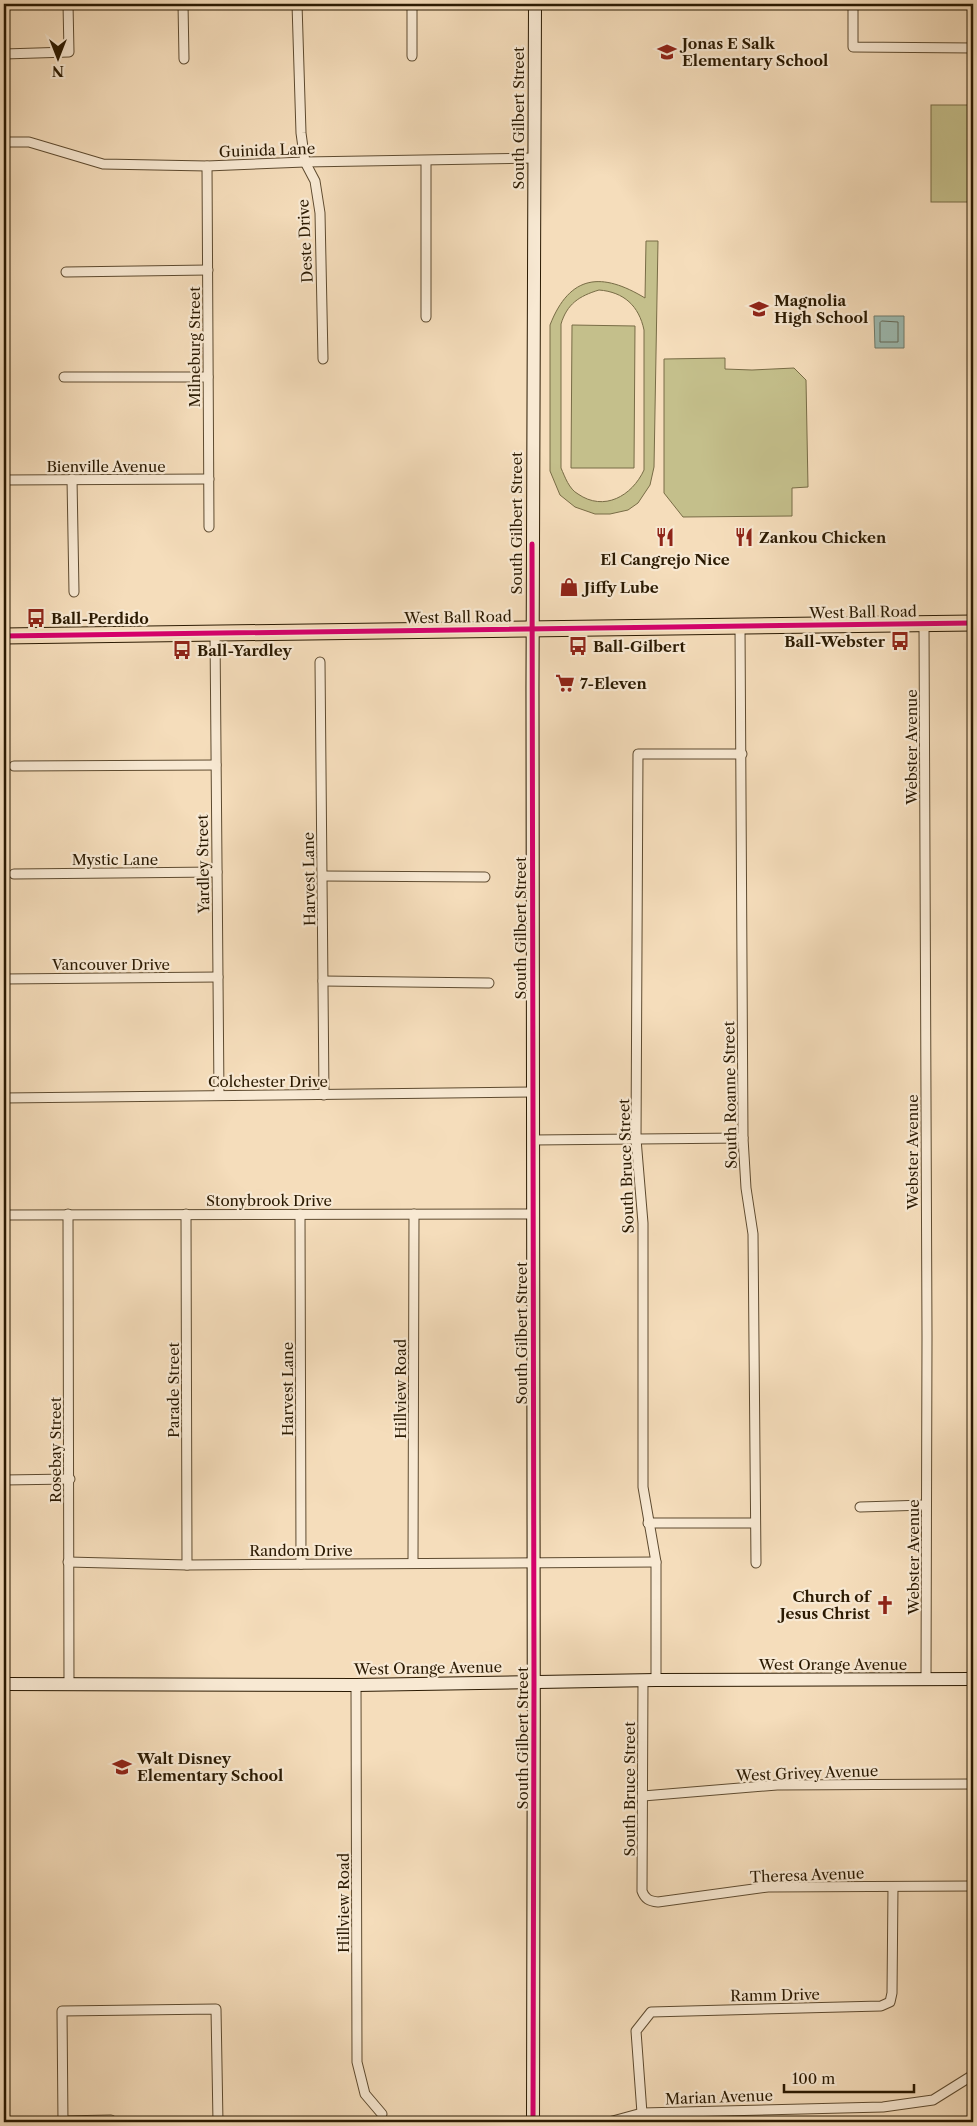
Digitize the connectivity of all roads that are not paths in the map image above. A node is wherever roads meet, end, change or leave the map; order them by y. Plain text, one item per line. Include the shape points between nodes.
1 (68, 4) edge
2 (183, 4) edge
3 (298, 4) edge
4 (412, 4) edge
5 (535, 4) edge
6 (853, 4) edge
7 (973, 48) edge
8 (4, 54) edge
9 (412, 56) dead end
10 (184, 59) dead end
11 (4, 142) edge
12 (534, 158) junction
13 (426, 161) junction
14 (305, 162) junction
15 (208, 166) junction
16 (208, 270) junction
17 (66, 272) dead end
18 (426, 317) dead end
19 (323, 359) dead end
20 (64, 377) dead end
21 (208, 377) junction
22 (209, 479) junction
23 (4, 480) edge
24 (72, 480) junction
25 (209, 527) dead end
26 (74, 592) dead end
27 (973, 623) edge
28 (924, 624) junction
29 (740, 626) junction
30 (532, 628) junction
31 (215, 633) junction
32 (4, 636) edge
33 (320, 662) dead end
34 (742, 754) junction
35 (216, 765) junction
36 (14, 766) dead end
37 (217, 872) junction
38 (14, 874) dead end
39 (323, 876) junction
40 (485, 877) dead end
41 (218, 977) junction
42 (4, 978) edge
43 (324, 981) junction
44 (489, 982) dead end
45 (533, 1092) junction
46 (219, 1095) junction
47 (324, 1095) junction
48 (4, 1098) edge
49 (743, 1138) junction
50 (636, 1139) junction
51 (533, 1140) junction
52 (68, 1214) junction
53 (186, 1214) junction
54 (300, 1214) junction
55 (414, 1214) junction
56 (533, 1214) junction
57 (4, 1215) edge
58 (70, 1479) junction
59 (4, 1480) edge
60 (926, 1505) junction
61 (860, 1507) dead end
62 (648, 1523) junction
63 (754, 1523) junction
64 (68, 1562) junction
65 (534, 1562) junction
66 (656, 1562) junction
67 (414, 1563) junction
68 (756, 1563) dead end
69 (301, 1564) junction
70 (187, 1565) junction
71 (973, 1679) edge
72 (649, 1680) junction
73 (926, 1680) junction
74 (534, 1683) junction
75 (4, 1684) edge
76 (69, 1685) junction
77 (356, 1685) junction
78 (973, 1784) edge
79 (643, 1796) junction
80 (893, 1886) junction
81 (973, 1886) edge
82 (644, 1897) joint
83 (973, 2075) edge
84 (642, 2113) junction
85 (382, 2114) dead end
86 (111, 2120) dead end
87 (63, 2122) edge
88 (218, 2122) edge
89 (532, 2122) edge
90 (609, 2122) edge

1 - 8 street via 70,52
2 - 10 street
3 - 14 street, Deste Drive via 300,123
4 - 9 street
5 - 12 street, South Gilbert Street
6 - 7 street via 853,47
11 - 15 street, Guinida Lane via 29,142 103,164
12 - 13 street, Guinida Lane
12 - 30 street, South Gilbert Street
13 - 14 street, Guinida Lane
13 - 18 street
14 - 15 street, Guinida Lane
14 - 19 street, Deste Drive via 315,181 320,213
15 - 16 street, Milneburg Street
16 - 17 street
16 - 21 street, Milneburg Street
20 - 21 street
21 - 22 street, Milneburg Street
22 - 24 street, Bienville Avenue
22 - 25 street, Milneburg Street
23 - 24 street, Bienville Avenue
24 - 26 street
27 - 28 main road, West Ball Road
28 - 29 main road, West Ball Road
28 - 60 street, Webster Avenue
29 - 30 main road, West Ball Road
29 - 34 street, South Roanne Street
30 - 31 main road, West Ball Road
30 - 45 street, South Gilbert Street
31 - 32 main road, West Ball Road
31 - 35 street, Yardley Street
33 - 39 street, Harvest Lane
34 - 49 street, South Roanne Street
34 - 50 street, South Bruce Street via 638,754
35 - 36 street
35 - 37 street, Yardley Street
37 - 38 street, Mystic Lane
37 - 41 street, Yardley Street
39 - 40 street
39 - 43 street, Harvest Lane
41 - 42 street, Vancouver Drive
41 - 46 street, Yardley Street
43 - 44 street
43 - 47 street, Harvest Lane
45 - 47 street, Colchester Drive
45 - 51 street, South Gilbert Street
46 - 47 street, Colchester Drive
46 - 48 street, Colchester Drive
49 - 50 street
49 - 63 street, South Roanne Street via 753,1234
50 - 51 street
50 - 62 street, South Bruce Street via 642,1222 642,1488
51 - 56 street, South Gilbert Street
52 - 53 street, Stonybrook Drive
52 - 57 street, Stonybrook Drive
52 - 58 street, Rosebay Street
53 - 54 street, Stonybrook Drive
53 - 70 street, Parade Street
54 - 55 street, Stonybrook Drive
54 - 69 street, Harvest Lane
55 - 56 street, Stonybrook Drive
55 - 67 street, Hillview Road
56 - 65 street, South Gilbert Street
58 - 59 street
58 - 64 street, Rosebay Street
60 - 61 street
60 - 73 street, Webster Avenue
62 - 63 street
62 - 66 street, South Bruce Street
63 - 68 street, South Roanne Street
64 - 70 street, Random Drive
64 - 76 street, Rosebay Street
65 - 66 street, Random Drive
65 - 67 street, Random Drive
65 - 74 street, South Gilbert Street
66 - 72 street, South Bruce Street
67 - 69 street, Random Drive
69 - 70 street, Random Drive
71 - 73 street, West Orange Avenue
72 - 73 street, West Orange Avenue
72 - 74 street, West Orange Avenue
72 - 79 street, South Bruce Street
74 - 77 street, West Orange Avenue
74 - 89 street, South Gilbert Street
75 - 76 street, West Orange Avenue
76 - 77 street, West Orange Avenue
77 - 85 street, Hillview Road via 358,2062 365,2094
78 - 79 street, West Grivey Avenue via 778,1785
79 - 82 street, South Bruce Street
80 - 81 street, Theresa Avenue
80 - 82 street, Theresa Avenue via 768,1887 658,1902
80 - 84 street, Ramm Drive via 890,2002 880,2006 651,2012 636,2031
83 - 84 street, Marian Avenue via 933,2100 883,2107
84 - 90 street, Marian Avenue
86 - 87 street
87 - 88 street via 62,2012 216,2009

